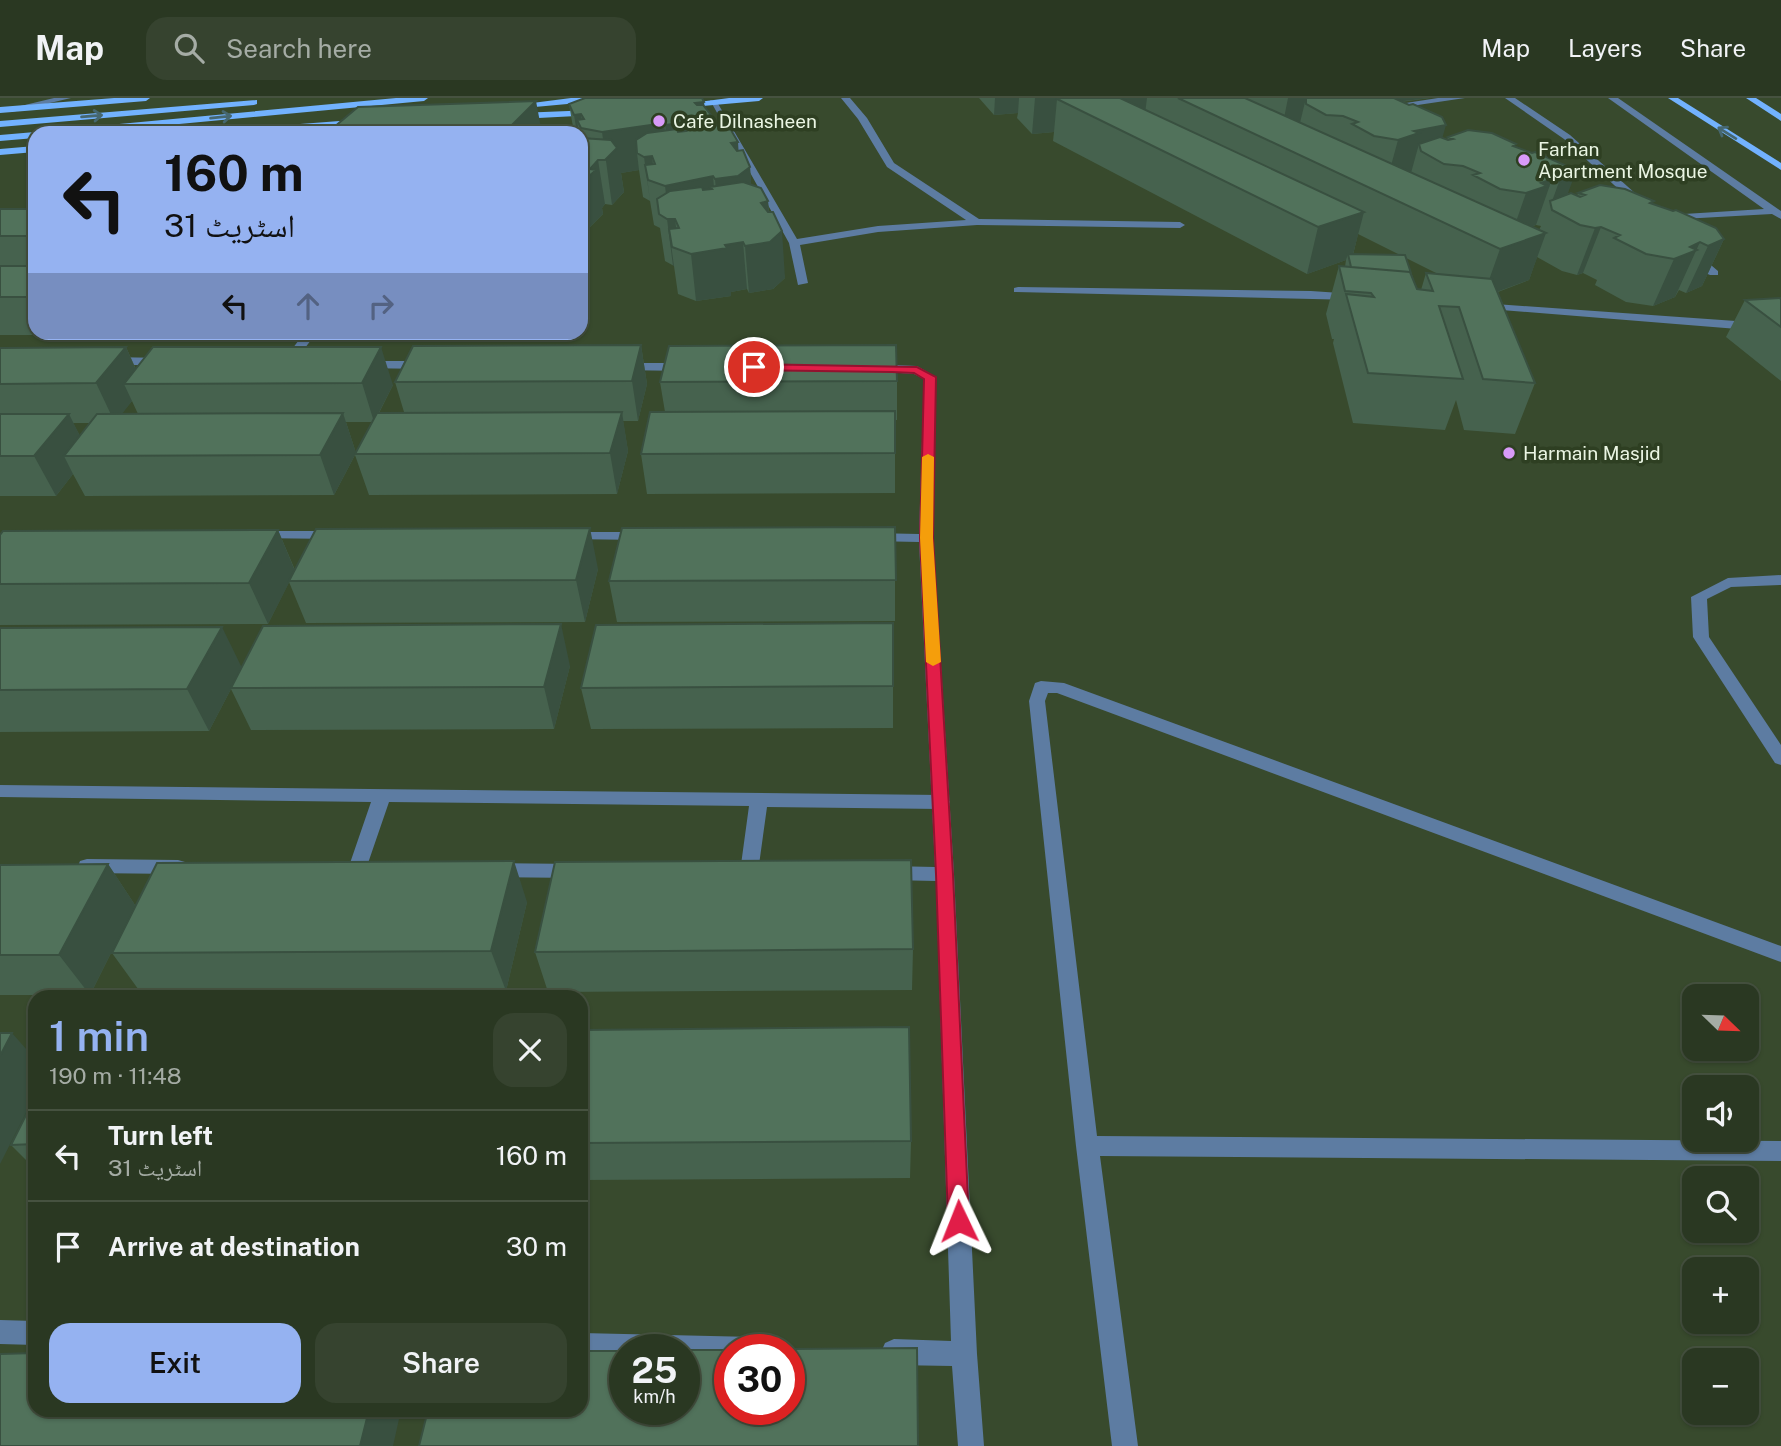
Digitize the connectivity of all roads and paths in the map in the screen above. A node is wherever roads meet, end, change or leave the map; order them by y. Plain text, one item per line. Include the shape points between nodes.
1 (67, 98) edge
2 (146, 98) edge
3 (424, 98) edge
4 (600, 98) edge
5 (759, 98) edge
6 (845, 98) edge
7 (1461, 98) edge
8 (1509, 98) edge
9 (1612, 98) edge
10 (1672, 98) edge
11 (1750, 98) edge
12 (267, 100) dead end
13 (713, 102) junction
14 (672, 106) edge
15 (505, 107) edge
16 (1374, 108) edge
17 (3, 110) edge
18 (604, 112) edge
19 (510, 116) edge
20 (1781, 118) edge
21 (377, 119) edge
22 (0, 124) edge
23 (129, 126) edge
24 (298, 126) edge
25 (28, 136) edge
26 (0, 138) edge
27 (28, 150) edge
28 (0, 152) edge
29 (1781, 167) edge
30 (1648, 210) edge
31 (1778, 213) edge
32 (977, 222) junction
33 (1180, 225) dead end
34 (1667, 228) edge
35 (794, 243) junction
36 (1686, 246) edge
37 (1677, 257) edge
38 (802, 283) dead end
39 (1018, 290) dead end
40 (1366, 298) edge
41 (1462, 305) edge
42 (1781, 324) edge
43 (305, 340) edge
44 (95, 360) edge
45 (177, 362) edge
46 (273, 364) edge
47 (286, 365) junction
48 (300, 365) edge
49 (355, 365) edge
50 (438, 366) edge
51 (603, 366) edge
52 (699, 367) edge
53 (865, 368) edge
54 (249, 535) edge
55 (346, 535) edge
56 (553, 536) edge
57 (664, 537) edge
58 (857, 537) edge
59 (926, 538) junction
60 (1781, 580) edge
61 (1781, 758) edge
62 (3, 795) edge
63 (383, 796) junction
64 (759, 799) junction
65 (941, 802) junction
66 (69, 866) edge
67 (192, 867) edge
68 (357, 869) edge
69 (479, 870) edge
70 (600, 871) edge
71 (749, 872) edge
72 (875, 873) edge
73 (945, 874) junction
74 (1781, 954) edge
75 (1087, 1146) junction
76 (1781, 1151) edge
77 (0, 1332) edge
78 (28, 1333) edge
79 (588, 1345) edge
80 (714, 1348) edge
81 (870, 1352) edge
82 (964, 1354) junction
83 (971, 1446) edge
84 (1125, 1446) edge

1 - 17 street
2 - 17 main road
23 -> 3 main road
4 - 15 main road
5 - 13 main road
6 - 32 street via 890,165
7 - 16 street
8 - 30 street via 1567,136
9 - 31 street
29 -> 10 main road
11 - 20 main road
22 -> 12 main road
13 - 14 main road
13 - 35 street
18 - 19 main road
21 - 24 main road
25 - 26 main road
27 - 28 main road
31 - 34 street via 1658,219
32 - 33 street
32 - 35 street via 878,229
35 - 38 street
36 - 37 street via 1714,273
39 - 40 street
41 - 42 street via 1750,326
43 - 47 street
44 - 45 street
46 - 47 street
47 - 48 street
49 - 50 street
51 - 52 street
53 - 59 street via 917,370 930,377
54 - 55 street
56 - 57 street
58 - 59 street
59 - 65 street
60 - 61 street via 1728,583 1699,597 1701,637
62 - 63 street
63 - 64 street
63 - 68 street
64 - 65 street
64 - 71 street
65 - 73 street
66 - 67 street
69 - 70 street
72 - 73 street
73 - 82 street
74 - 75 street via 1058,687 1041,687 1037,701
75 - 76 street
75 - 84 street
77 - 78 street
79 - 80 street
81 - 82 street
82 - 83 street

